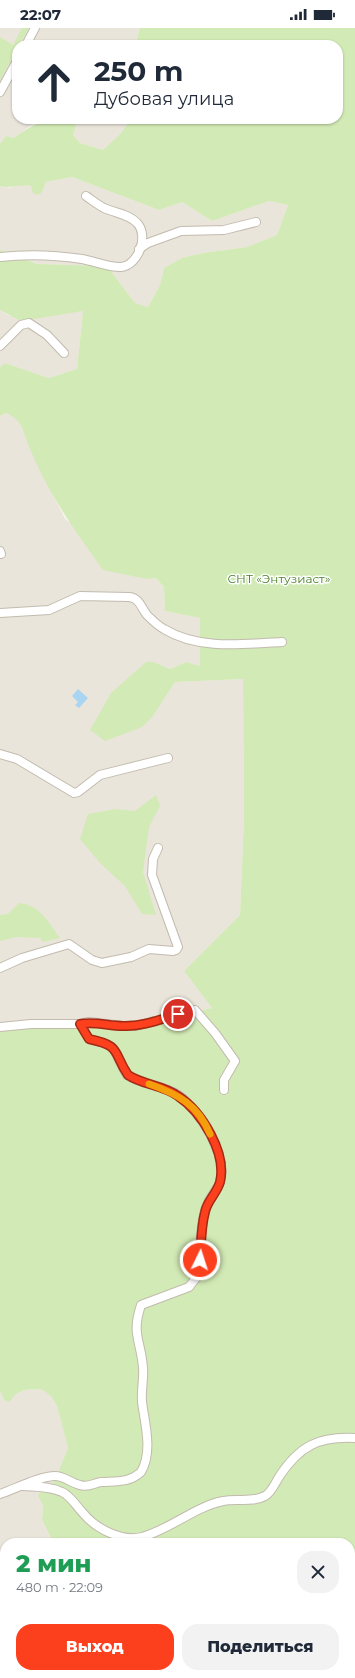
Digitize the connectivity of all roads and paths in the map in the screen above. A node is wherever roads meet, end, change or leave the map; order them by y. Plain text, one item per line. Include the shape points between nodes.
1 (35, 28) edge
2 (29, 40) edge
3 (12, 70) edge
4 (0, 92) edge
5 (86, 196) dead end
6 (256, 222) dead end
7 (140, 249) junction
8 (0, 257) edge
9 (0, 346) edge
10 (64, 353) dead end
11 (0, 613) edge
12 (282, 642) dead end
13 (0, 754) edge
14 (168, 758) dead end
15 (158, 848) dead end
16 (0, 968) edge
17 (80, 1024) junction
18 (0, 1027) edge
19 (224, 1090) dead end
20 (355, 1438) edge
21 (23, 1486) junction
22 (0, 1494) edge

1 - 2 street
3 - 4 street
5 - 7 street via 138,224 142,233
6 - 7 street via 224,230 181,231 148,243
7 - 8 street via 132,261 119,267 46,255
9 - 10 street via 21,325 28,323 48,335
11 - 12 street via 49,610 80,596 129,597 135,598 146,614 163,629 188,641 229,644
13 - 14 street via 17,760 74,793 100,775
15 - 16 street via 153,859 152,875 178,947 176,950 149,949 131,957 102,963 92,960 69,944 22,958
17 - 18 street
17 - 19 street via 95,1022 123,1026 140,1025 194,1010 215,1033 234,1062 224,1080
17 - 21 street via 89,1039 114,1048 128,1075 171,1091 194,1108 206,1124 220,1161 221,1174 203,1220 200,1260 203,1269 189,1288 141,1305 136,1321 136,1335 144,1370 142,1402 147,1425 146,1460 141,1472 122,1481 85,1486 54,1476
20 - 21 street via 337,1437 308,1446 289,1462 266,1496 222,1501 142,1537 128,1538 94,1525 62,1492 48,1487
21 - 22 street

